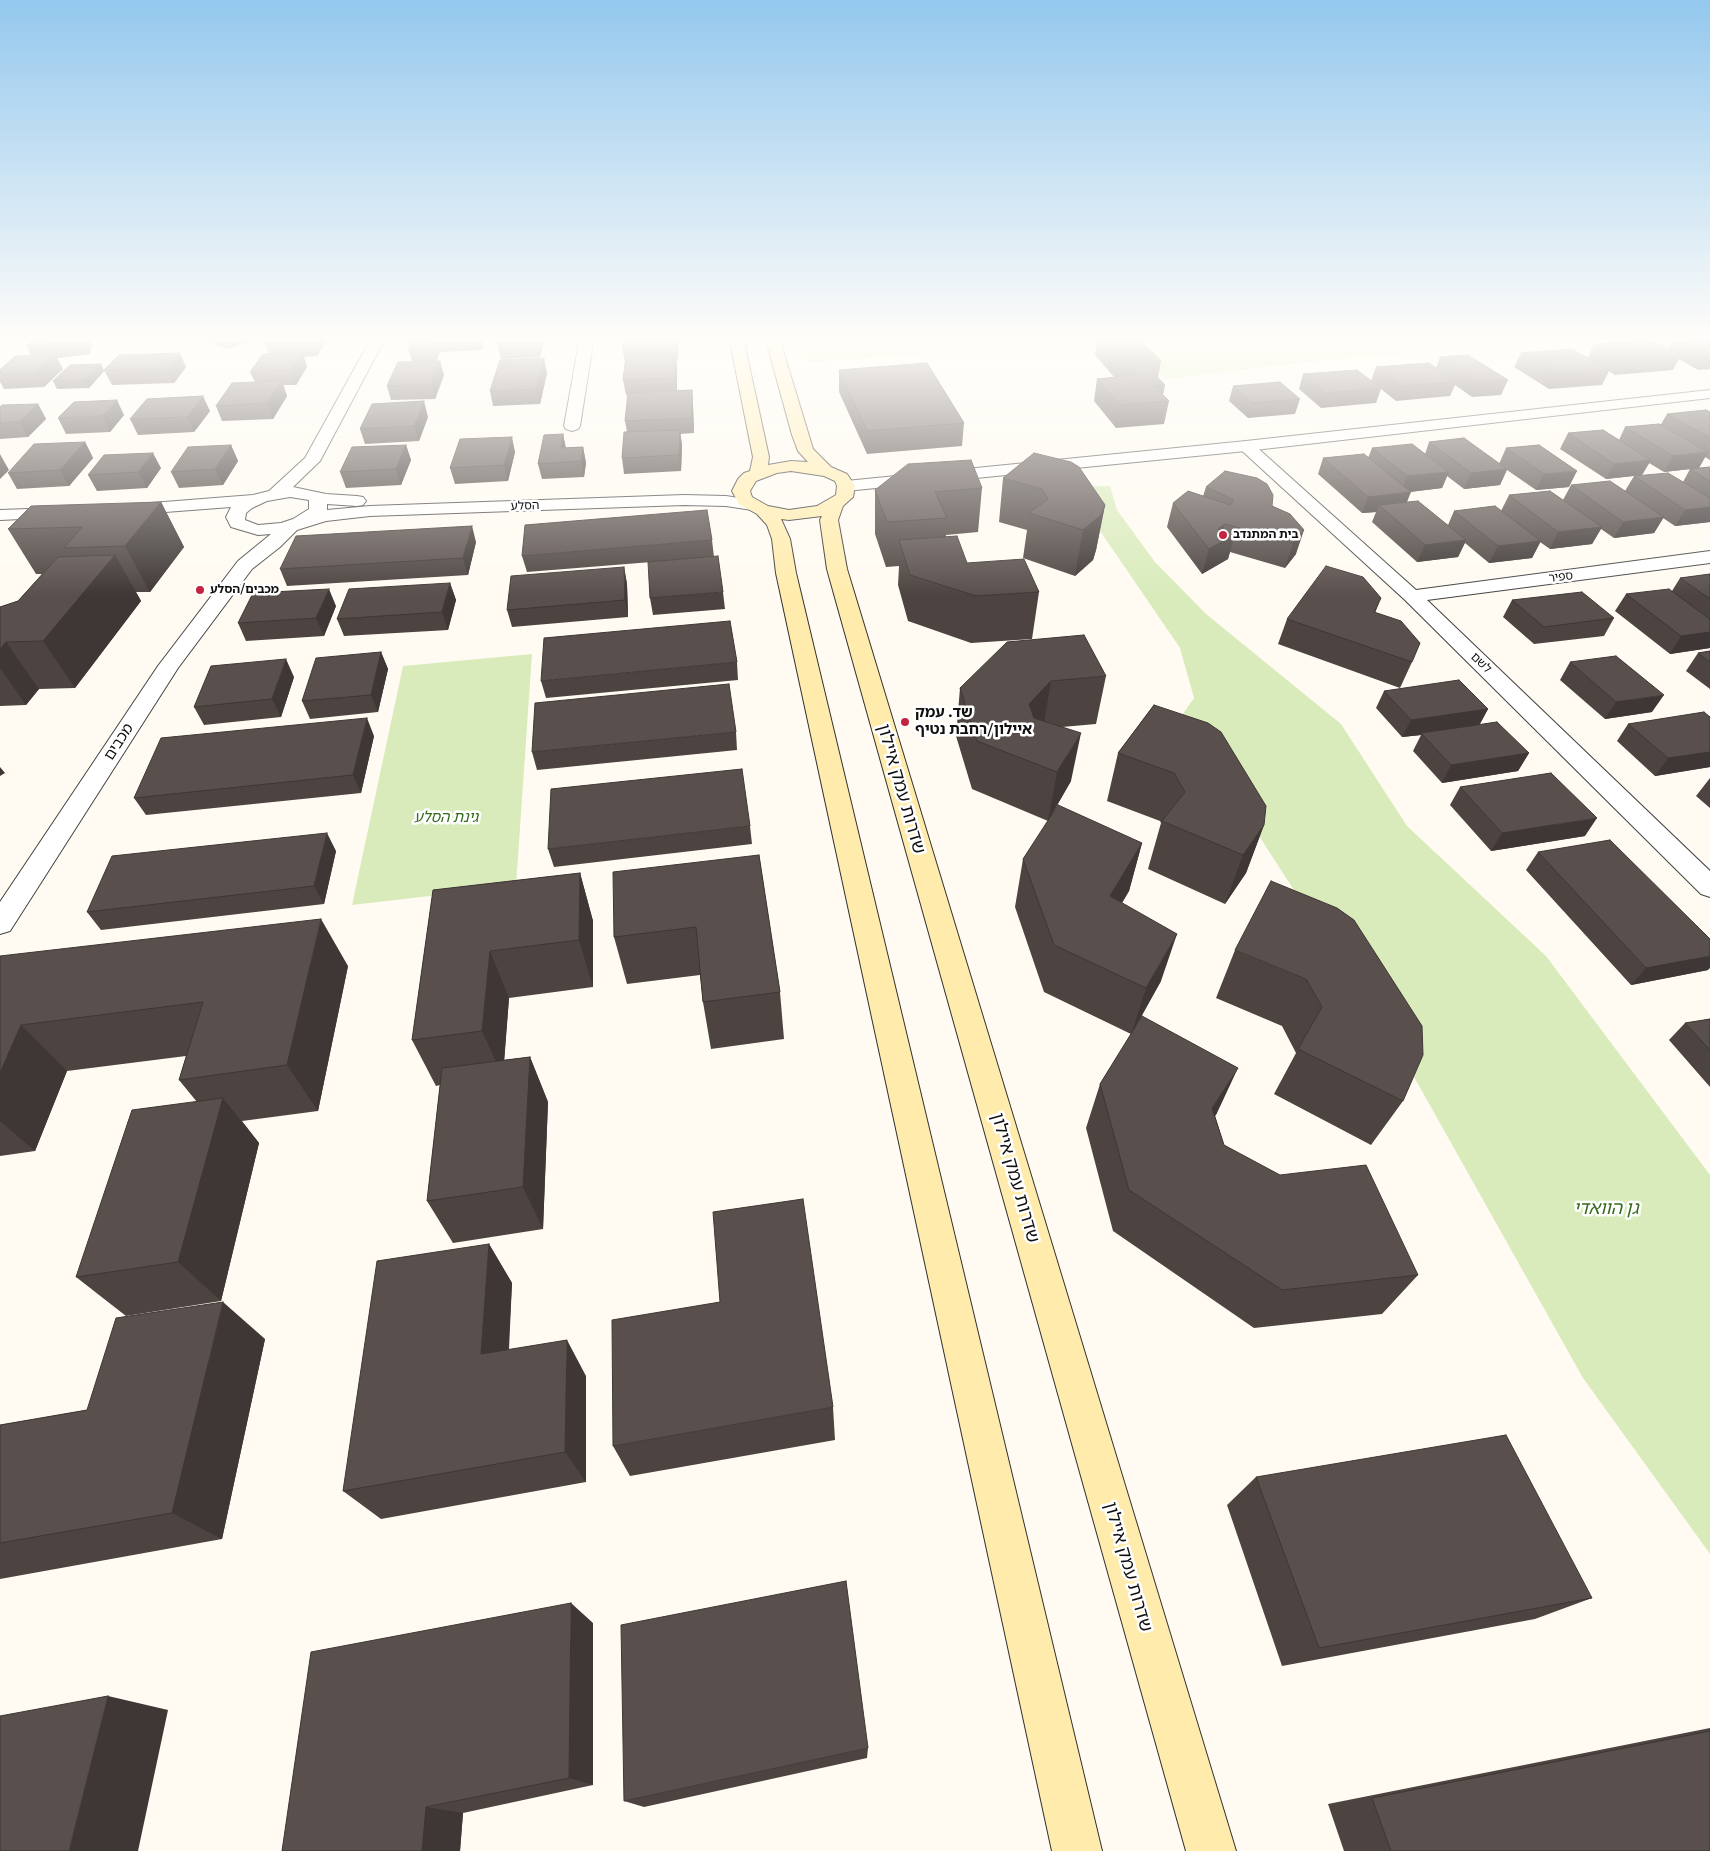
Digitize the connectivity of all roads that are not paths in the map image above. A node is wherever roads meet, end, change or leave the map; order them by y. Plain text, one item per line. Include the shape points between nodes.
1 (333, 423) edge
2 (755, 423) edge
3 (797, 423) edge
4 (1448, 423) edge
5 (1246, 446) junction
6 (312, 462) junction
7 (826, 470) junction
8 (753, 476) junction
9 (276, 493) junction
10 (312, 495) junction
11 (841, 495) junction
12 (253, 500) junction
13 (758, 508) junction
14 (73, 513) edge
15 (0, 515) edge
16 (243, 524) junction
17 (294, 524) junction
18 (1710, 557) edge
19 (245, 565) junction
20 (1412, 596) junction
21 (1710, 887) edge
22 (0, 924) edge
23 (1077, 1851) edge
24 (1210, 1851) edge

1 - 6 street
2 - 8 main road via 762,457
3 - 7 main road via 806,451
4 - 5 street
5 - 11 street
5 - 20 street, לשם
6 - 9 street
6 - 10 street
7 - 8 main road via 791,466
7 - 11 main road via 841,478
8 - 10 street, הסלע via 708,488 664,490 377,500 326,499
8 - 13 main road via 741,491 744,500
9 - 10 street, הסלע
9 - 12 street
10 - 17 street, מכבים via 319,500 318,511
11 - 13 main road via 821,510 803,514
11 - 24 main road, שדרות עמק איילון via 829,520 837,569
12 - 16 street via 238,510 235,517
12 - 16 street via 112,512
13 - 17 street, הסלע via 706,500 370,511 325,516
13 - 23 main road via 776,524 781,539 815,702
14 - 15 street
16 - 17 street, הסלע via 268,530
16 - 19 street, מכבים
17 - 19 street, מכבים
18 - 20 street, ספיר
19 - 22 street, מכבים via 169,666
20 - 21 street, לשם

